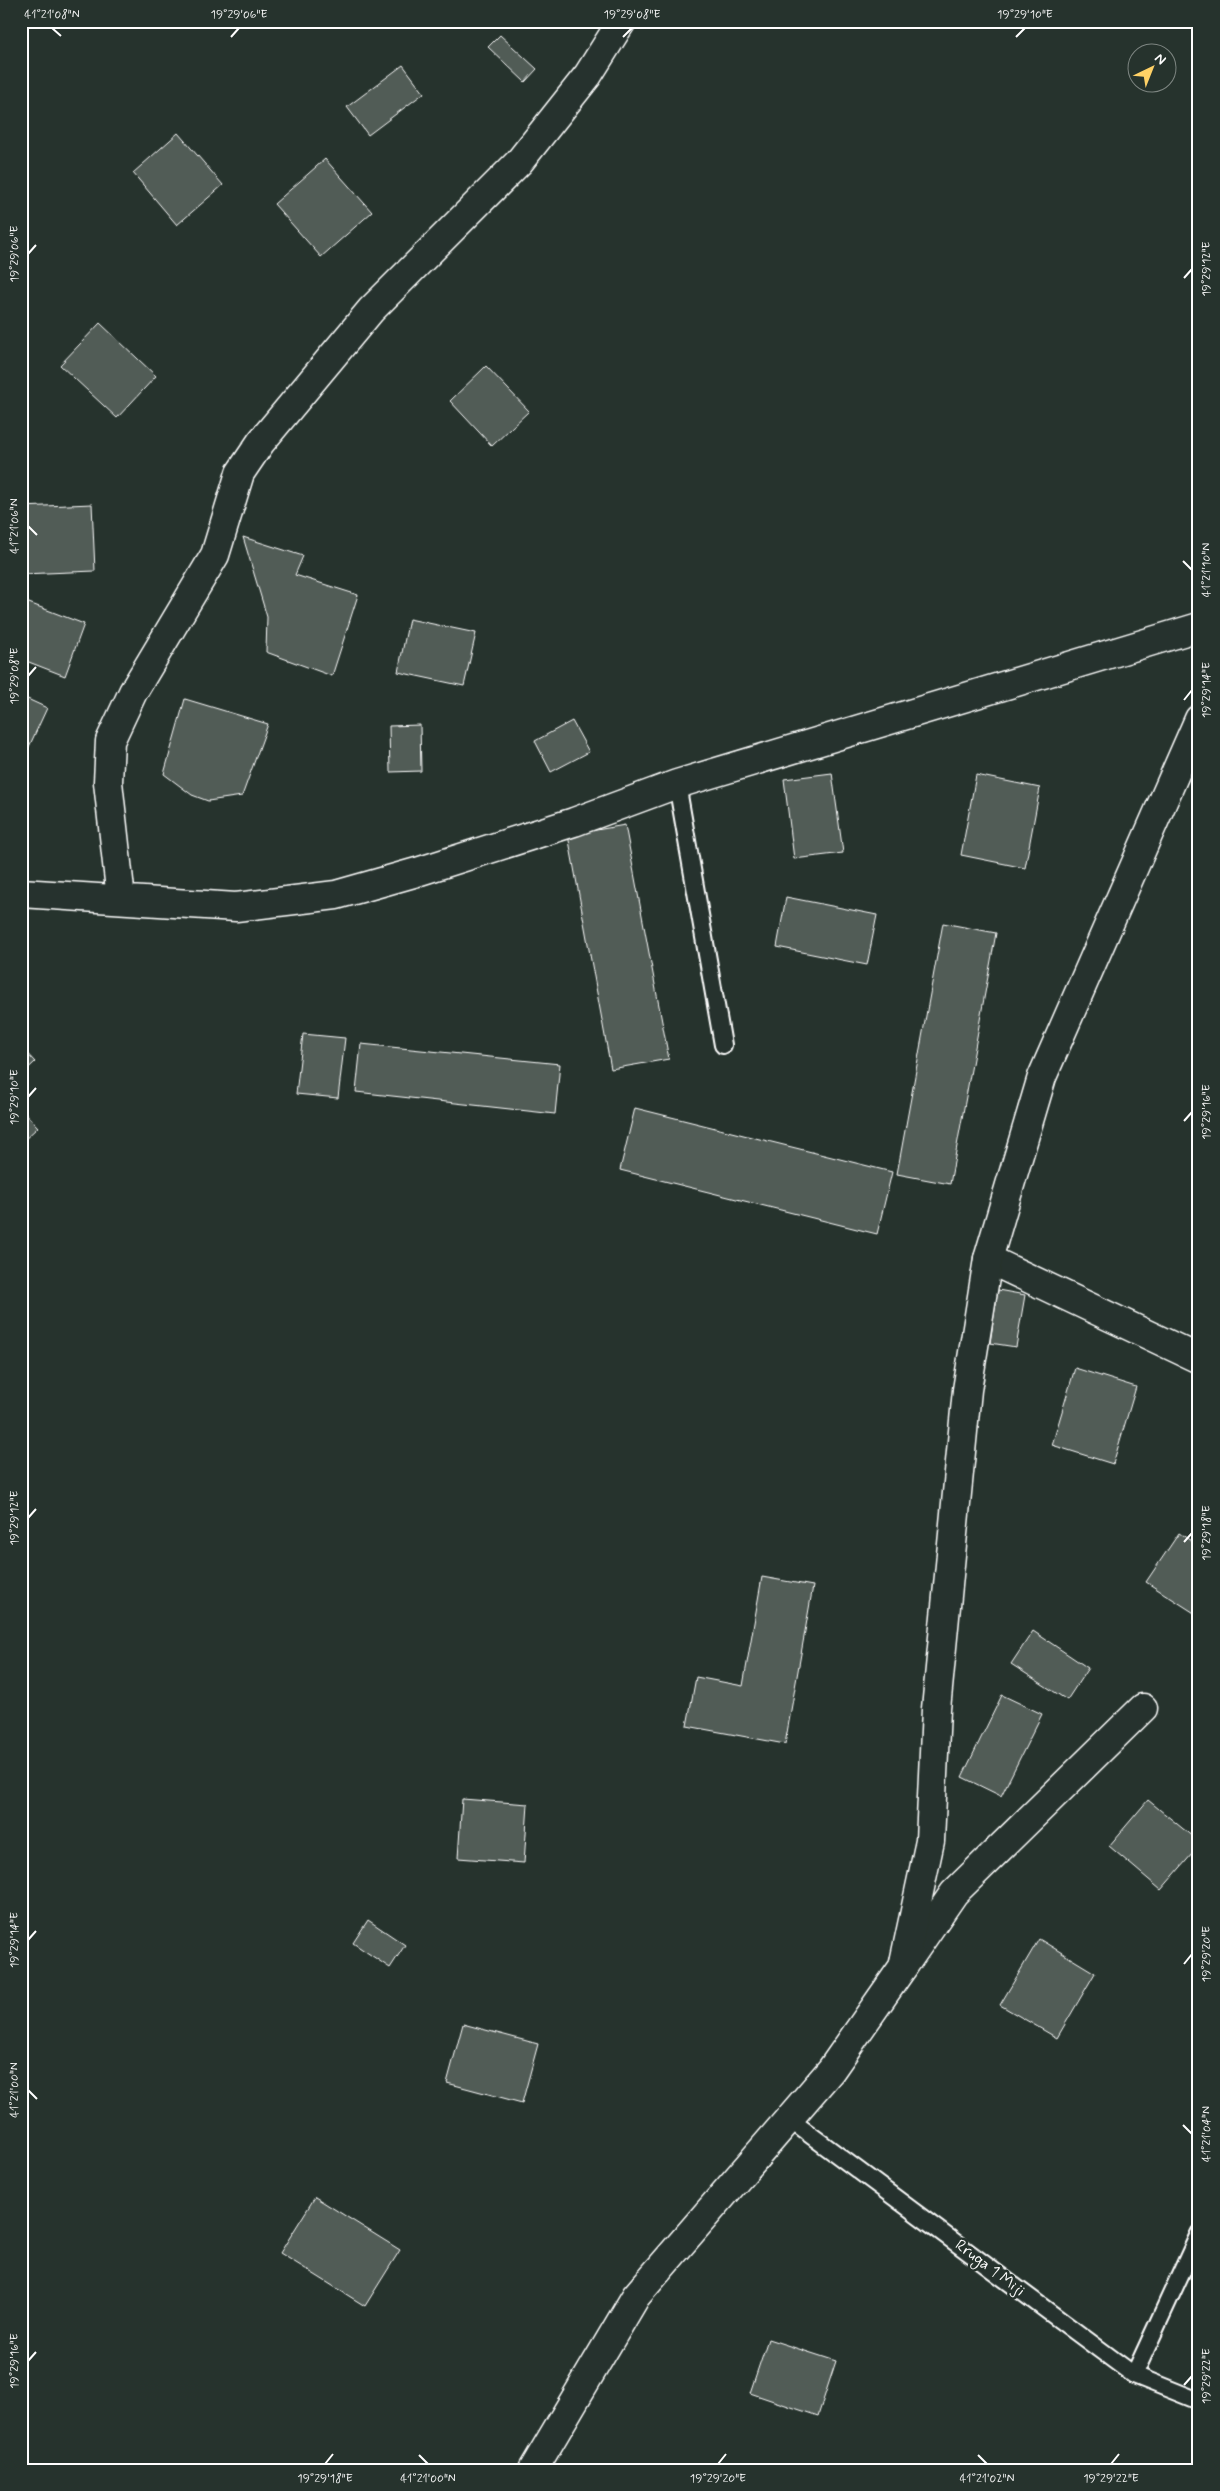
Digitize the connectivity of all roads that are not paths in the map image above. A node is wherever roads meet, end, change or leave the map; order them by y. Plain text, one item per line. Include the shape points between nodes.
1 (622, 21) edge
2 (1199, 627) edge
3 (1199, 719) edge
4 (677, 784) junction
5 (21, 893) edge
6 (121, 899) junction
7 (723, 1045) dead end
8 (988, 1259) junction
9 (1199, 1359) edge
10 (1143, 1708) dead end
11 (903, 1967) junction
12 (789, 2119) junction
13 (1199, 2234) edge
14 (1134, 2375) junction
15 (1199, 2401) edge
16 (533, 2470) edge

1 - 6 street via 588,75 519,162 371,310 261,442 240,473 215,555 133,692 110,741 108,782
2 - 4 street
3 - 8 street via 1042,1077
4 - 6 street via 565,825 336,895 236,906
4 - 7 lane
5 - 6 street
8 - 9 street
8 - 11 street via 966,1399 936,1709 930,1841
10 - 11 street via 954,1893
11 - 12 street via 831,2070
12 - 14 lane, Rruga 1 Miji
12 - 16 street via 636,2296
13 - 14 lane
14 - 15 lane, Rruga 1 Miji

